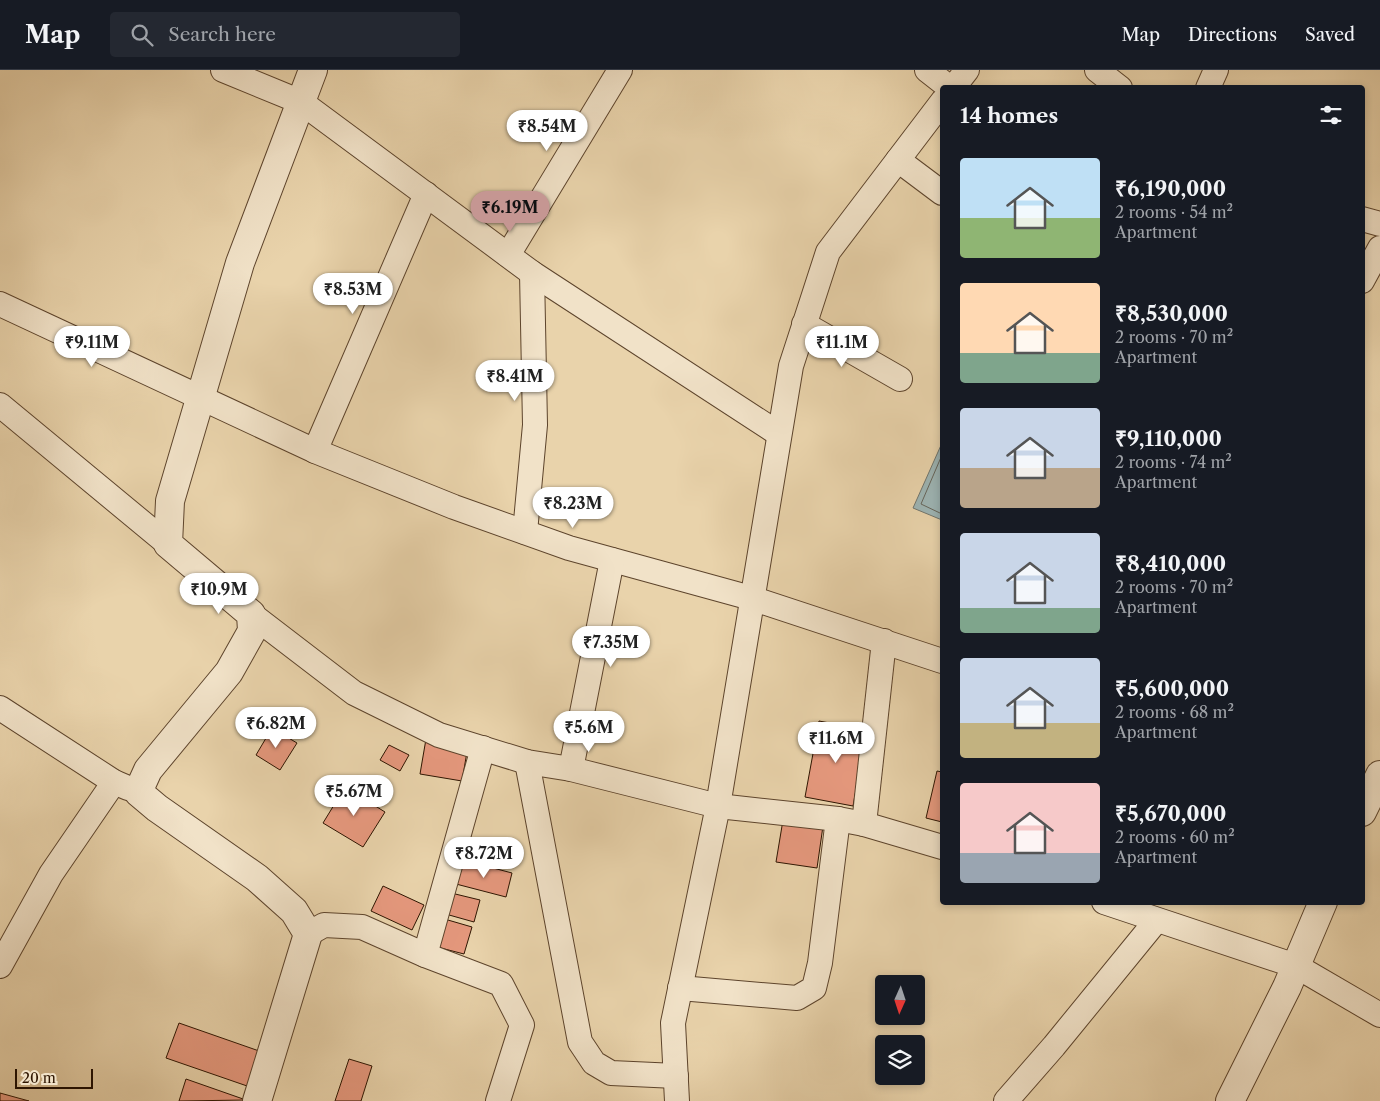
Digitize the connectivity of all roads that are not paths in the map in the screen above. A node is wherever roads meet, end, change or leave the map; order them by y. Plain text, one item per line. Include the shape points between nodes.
1 (223, 70) edge
2 (313, 70) edge
3 (620, 70) edge
4 (927, 70) edge
5 (967, 70) edge
6 (1096, 70) edge
7 (1216, 70) edge
8 (948, 85) edge
9 (954, 85) edge
10 (1116, 85) edge
11 (1209, 85) edge
12 (301, 102) junction
13 (940, 105) edge
14 (898, 160) junction
15 (940, 192) edge
16 (426, 194) junction
17 (1365, 220) edge
18 (1380, 224) edge
19 (1380, 248) edge
20 (508, 255) junction
21 (532, 273) junction
22 (1365, 276) edge
23 (0, 304) edge
24 (804, 324) junction
25 (900, 379) dead end
26 (201, 397) junction
27 (0, 405) edge
28 (779, 434) junction
29 (315, 451) junction
30 (525, 532) junction
31 (168, 544) junction
32 (612, 560) junction
33 (751, 598) junction
34 (251, 614) junction
35 (884, 641) junction
36 (940, 660) edge
37 (2, 714) edge
38 (483, 748) junction
39 (527, 762) junction
40 (571, 769) junction
41 (126, 787) junction
42 (718, 806) junction
43 (838, 819) junction
44 (864, 824) junction
45 (940, 846) edge
46 (1112, 905) edge
47 (1322, 905) edge
48 (1156, 921) junction
49 (308, 934) junction
50 (425, 955) junction
51 (0, 966) edge
52 (1296, 966) junction
53 (680, 988) junction
54 (1380, 1015) edge
55 (676, 1076) junction
56 (257, 1101) edge
57 (498, 1101) edge
58 (677, 1101) edge
59 (1006, 1101) edge
60 (1230, 1101) edge

1 - 12 street
2 - 12 street
3 - 20 street
4 - 8 street
5 - 9 street
6 - 10 street
7 - 11 street
12 - 16 street
12 - 26 street via 240,263
13 - 14 street
14 - 15 street
14 - 24 street via 828,252
16 - 20 street
16 - 29 street
17 - 18 street
19 - 22 street
20 - 21 street
21 - 28 street
21 - 30 street via 534,425
23 - 26 street
24 - 25 street
24 - 28 street via 790,366
26 - 29 street
26 - 31 street via 170,501
27 - 31 street
28 - 33 street
29 - 30 street
30 - 32 street
31 - 34 street
32 - 33 street
32 - 40 street
33 - 35 street
33 - 42 street
34 - 38 street via 354,693 439,735
34 - 41 street via 252,631 229,672 148,770
35 - 36 street
35 - 44 street
37 - 41 street
38 - 39 street
38 - 50 street
39 - 40 street
39 - 55 street via 580,1042 594,1063 611,1073
40 - 42 street
41 - 49 street via 257,878 294,911
41 - 51 street via 52,874
42 - 43 street
42 - 53 street
43 - 44 street
43 - 53 street via 814,988 797,998
44 - 45 street
46 - 48 street
47 - 52 street
48 - 52 street
48 - 59 street
49 - 50 street via 324,925 362,927
49 - 56 street
50 - 57 street via 501,984 522,1025
52 - 54 street
52 - 60 street
53 - 55 street via 673,1023
55 - 58 street

